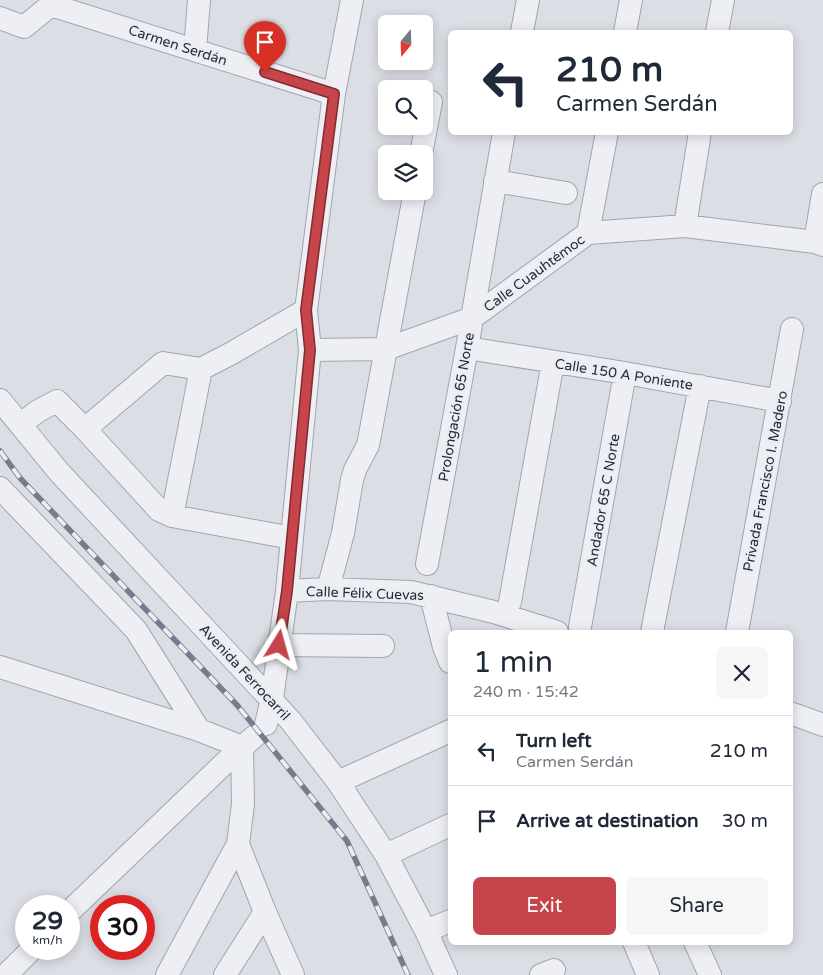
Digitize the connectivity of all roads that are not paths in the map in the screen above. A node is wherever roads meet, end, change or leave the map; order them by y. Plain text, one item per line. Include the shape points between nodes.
1 (199, 0) edge
2 (352, 0) edge
3 (528, 0) edge
4 (631, 0) edge
5 (722, 0) edge
6 (52, 2) edge
7 (0, 18) edge
8 (522, 30) edge
9 (625, 30) edge
10 (717, 30) edge
11 (195, 50) junction
12 (334, 94) junction
13 (503, 135) edge
14 (606, 135) edge
15 (700, 135) edge
16 (495, 181) junction
17 (566, 193) dead end
18 (823, 194) edge
19 (413, 200) edge
20 (685, 226) junction
21 (588, 233) junction
22 (819, 243) edge
23 (306, 310) junction
24 (472, 318) junction
25 (792, 329) dead end
26 (467, 348) junction
27 (386, 349) junction
28 (310, 350) junction
29 (553, 362) junction
30 (201, 369) junction
31 (625, 373) junction
32 (700, 386) junction
33 (0, 400) edge
34 (780, 401) junction
35 (21, 424) junction
36 (85, 429) junction
37 (0, 488) edge
38 (172, 516) junction
39 (292, 538) junction
40 (427, 564) dead end
41 (328, 589) junction
42 (287, 591) junction
43 (431, 596) junction
44 (502, 607) junction
45 (580, 627) dead end
46 (503, 630) edge
47 (553, 630) edge
48 (652, 630) edge
49 (737, 630) edge
50 (279, 645) junction
51 (383, 646) dead end
52 (448, 657) edge
53 (0, 667) edge
54 (272, 699) junction
55 (793, 714) edge
56 (823, 724) edge
57 (199, 730) junction
58 (448, 732) edge
59 (254, 736) junction
60 (338, 782) junction
61 (448, 825) edge
62 (238, 844) junction
63 (386, 855) junction
64 (80, 902) edge
65 (265, 912) junction
66 (448, 922) edge
67 (426, 931) junction
68 (635, 945) edge
69 (696, 945) edge
70 (21, 960) edge
71 (6, 975) edge
72 (168, 975) edge
73 (225, 975) edge
74 (293, 975) edge
75 (446, 975) edge
76 (648, 975) edge
77 (710, 975) edge

1 - 11 street
2 - 12 street
3 - 8 street
4 - 9 street
5 - 10 street
6 - 7 street via 24,28
6 - 11 street, Carmen Serdán
11 - 12 street, Carmen Serdán
12 - 23 street
13 - 16 street, Prolongación 65 Norte
14 - 21 street
15 - 20 street
16 - 17 street
16 - 24 street, Prolongación 65 Norte
18 - 22 street
19 - 27 street
20 - 21 street, Calle Cuauhtémoc
20 - 22 street, Calle Cuauhtémoc
21 - 24 street, Calle Cuauhtémoc
23 - 28 street
23 - 30 street
24 - 26 street, Prolongación 65 Norte
24 - 27 street, Calle Cuauhtémoc
25 - 34 street, Privada Francisco I. Madero
26 - 29 street, Calle 150 A Poniente
26 - 40 street, Prolongación 65 Norte
27 - 28 street, Calle Cuauhtémoc
27 - 41 street via 368,445 352,480 343,533
28 - 39 street
29 - 31 street, Calle 150 A Poniente
29 - 44 street
30 - 36 street via 163,363
30 - 38 street
31 - 32 street, Calle 150 A Poniente
31 - 45 street, Andador 65 C Norte
32 - 34 street, Calle 150 A Poniente
32 - 48 street
33 - 35 street, Avenida Ferrocarril
34 - 49 street, Privada Francisco I. Madero
35 - 36 street via 58,401
35 - 54 street, Avenida Ferrocarril via 59,472
36 - 38 street via 159,510
37 - 57 street via 136,630
38 - 39 street
39 - 42 street
41 - 42 street, Calle Félix Cuevas
41 - 43 street, Calle Félix Cuevas via 411,592
42 - 50 street
43 - 44 street, Calle Félix Cuevas
43 - 52 street
44 - 46 street
44 - 47 street, Calle Félix Cuevas
50 - 51 street
50 - 54 street
53 - 57 street
54 - 59 street
54 - 60 street, Avenida Ferrocarril
55 - 56 street
57 - 59 street
58 - 60 street
59 - 62 street
59 - 64 street
60 - 63 street, Avenida Ferrocarril
61 - 63 street
62 - 65 street
62 - 72 street
63 - 67 street, Avenida Ferrocarril
65 - 73 street
65 - 74 street
66 - 67 street
67 - 75 street, Avenida Ferrocarril
68 - 76 street
69 - 77 street
70 - 71 street

